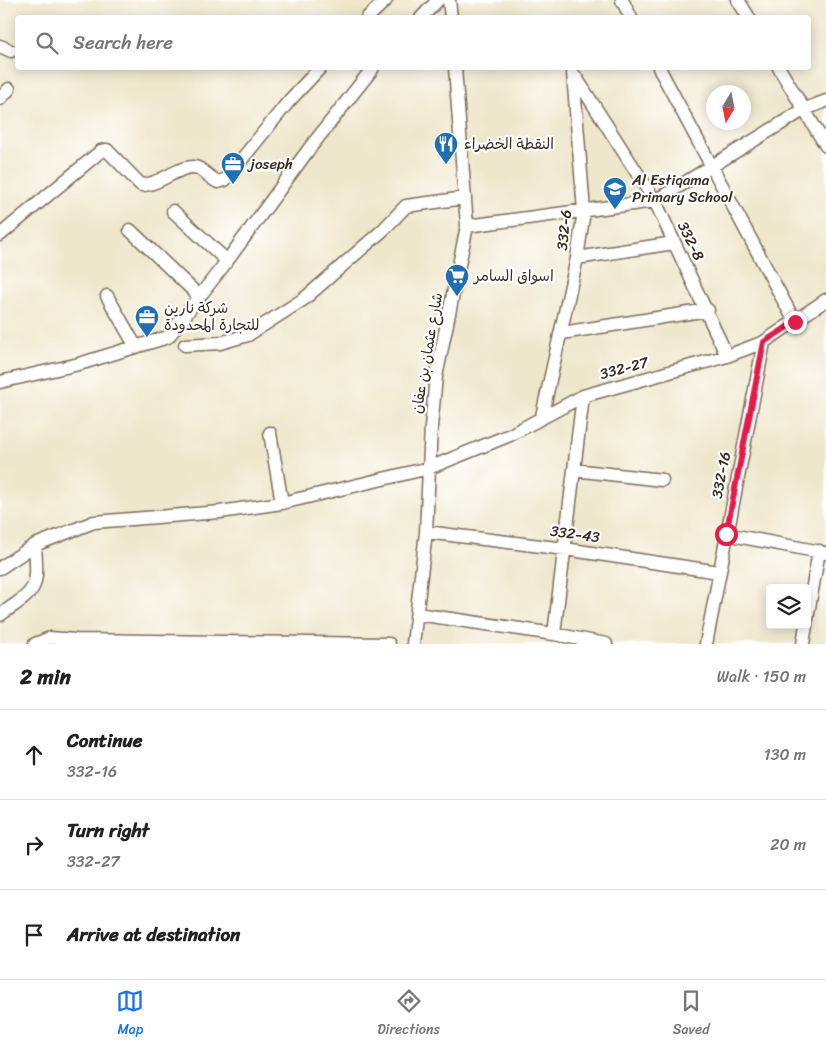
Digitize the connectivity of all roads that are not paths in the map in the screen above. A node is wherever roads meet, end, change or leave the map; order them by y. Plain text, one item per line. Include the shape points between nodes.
1 (386, 0) edge
2 (438, 0) edge
3 (449, 0) edge
4 (622, 0) edge
5 (738, 0) edge
6 (370, 15) edge
7 (424, 15) edge
8 (451, 15) edge
9 (630, 15) edge
10 (747, 15) edge
11 (318, 70) edge
12 (371, 70) edge
13 (455, 70) edge
14 (572, 70) edge
15 (660, 70) edge
16 (781, 70) edge
17 (826, 102) edge
18 (805, 109) junction
19 (826, 146) edge
20 (712, 165) junction
21 (465, 198) junction
22 (655, 201) junction
23 (173, 211) dead end
24 (584, 211) junction
25 (466, 226) junction
26 (130, 230) dead end
27 (0, 235) edge
28 (674, 242) junction
29 (577, 258) junction
30 (227, 261) junction
31 (107, 296) dead end
32 (199, 296) junction
33 (826, 300) edge
34 (708, 310) junction
35 (795, 322) junction
36 (562, 333) junction
37 (764, 342) junction
38 (185, 345) dead end
39 (136, 347) junction
40 (727, 356) junction
41 (0, 382) edge
42 (583, 396) junction
43 (542, 416) junction
44 (270, 433) dead end
45 (429, 468) junction
46 (574, 470) junction
47 (662, 480) dead end
48 (282, 503) junction
49 (426, 532) junction
50 (726, 534) junction
51 (35, 545) junction
52 (565, 549) junction
53 (823, 552) edge
54 (0, 568) edge
55 (719, 572) junction
56 (811, 602) edge
57 (417, 614) junction
58 (0, 615) edge
59 (805, 629) edge
60 (554, 634) junction
61 (587, 642) edge
62 (35, 644) edge
63 (389, 644) edge
64 (413, 644) edge
65 (606, 644) edge
66 (706, 644) edge
67 (803, 644) edge

1 - 6 street
2 - 7 street
3 - 8 street
4 - 9 street
5 - 10 street
11 - 27 street via 225,180 218,182 198,168 184,167 149,186 141,185 107,150 101,151
12 - 30 street
13 - 21 street, شارع عثمان بن عفان
14 - 22 street, 332-8
14 - 24 street, 332-6
15 - 20 street
16 - 18 street
17 - 18 street
18 - 19 street
18 - 20 street
20 - 22 street
20 - 35 street
21 - 25 street, شارع عثمان بن عفان
21 - 38 street via 406,206 304,299 248,335 220,343
22 - 24 street
22 - 28 street, 332-8
23 - 30 street
24 - 25 street
24 - 29 street, 332-6
25 - 45 street, شارع عثمان بن عفان via 436,377
26 - 32 street
28 - 29 street
28 - 34 street, 332-8
29 - 36 street, 332-6
30 - 32 street
31 - 39 street
32 - 39 street via 168,337
33 - 35 street, 332-27
34 - 36 street
34 - 40 street, 332-8
35 - 37 street, 332-27
36 - 43 street, 332-6
37 - 40 street, 332-27
37 - 50 street, 332-16
39 - 41 street
40 - 42 street, 332-27
42 - 43 street, 332-27
42 - 46 street
43 - 45 street, 332-27 via 510,435
44 - 48 street
45 - 48 street, 332-27
45 - 49 street, شارع عثمان بن عفان
46 - 47 street
46 - 52 street
48 - 51 street, 332-27 via 220,512 94,522
49 - 52 street, 332-43
49 - 57 street, شارع عثمان بن عفان
50 - 53 street
50 - 55 street, 332-16
51 - 54 street, 332-27
51 - 58 street via 37,583 32,592
52 - 55 street, 332-43
52 - 60 street
53 - 56 street
55 - 66 street, 332-16
57 - 60 street
57 - 64 street, شارع عثمان بن عفان
59 - 67 street
60 - 61 street
61 - 65 street
62 - 63 street via 50,638

